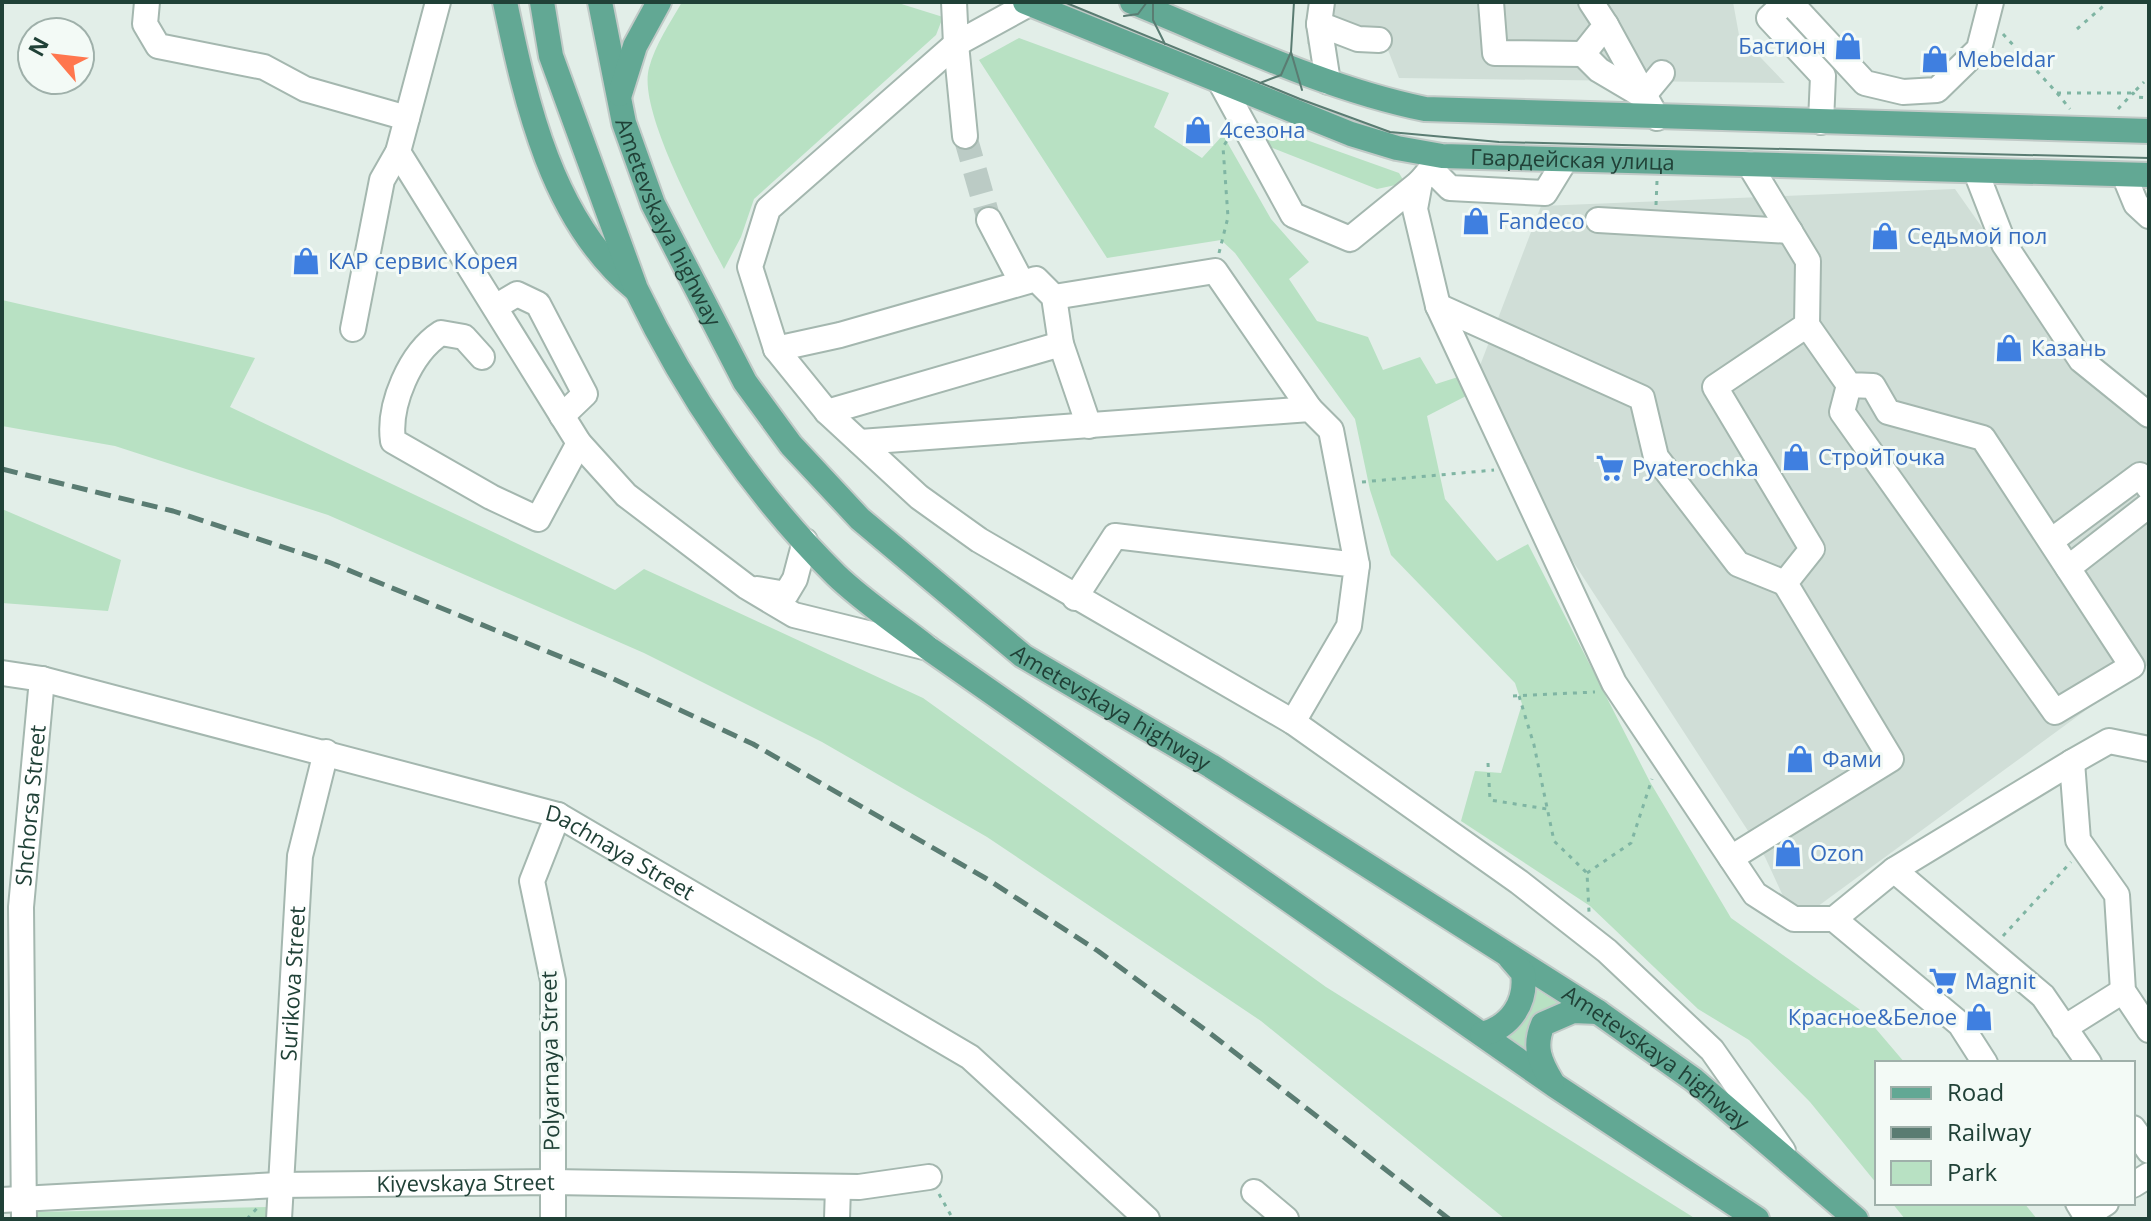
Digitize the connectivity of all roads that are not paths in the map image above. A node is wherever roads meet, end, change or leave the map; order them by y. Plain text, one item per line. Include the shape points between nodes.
1 (147, 2) edge
2 (438, 2) edge
3 (505, 2) edge
4 (542, 2) edge
5 (600, 2) edge
6 (659, 2) edge
7 (954, 2) edge
8 (1132, 2) edge
9 (1491, 2) edge
10 (1591, 2) edge
11 (1027, 3) edge
12 (1776, 6) edge
13 (1989, 9) edge
14 (1320, 13) edge
15 (1606, 25) junction
16 (1379, 40) dead end
17 (956, 44) junction
18 (1583, 54) junction
19 (1662, 73) dead end
20 (1328, 82) junction
21 (1222, 85) junction
22 (619, 96) junction
23 (1643, 96) junction
24 (407, 118) junction
25 (1657, 118) junction
26 (1750, 120) junction
27 (1821, 122) junction
28 (2149, 131) edge
29 (965, 136) tunnel mouth
30 (398, 152) junction
31 (1749, 164) junction
32 (1431, 169) junction
33 (1976, 172) junction
34 (2124, 175) junction
35 (2149, 175) edge
36 (2149, 216) edge
37 (989, 220) tunnel mouth
38 (1598, 220) dead end
39 (1790, 231) junction
40 (1021, 281) junction
41 (636, 289) junction
42 (1054, 297) junction
43 (1438, 306) junction
44 (495, 307) junction
45 (1807, 325) junction
46 (353, 329) dead end
47 (1061, 344) junction
48 (776, 349) junction
49 (482, 357) dead end
50 (1849, 385) junction
51 (1310, 409) junction
52 (827, 412) junction
53 (2149, 415) edge
54 (562, 416) junction
55 (1089, 426) junction
56 (860, 442) junction
57 (579, 443) junction
58 (2149, 488) edge
59 (2149, 505) edge
60 (805, 541) junction
61 (2051, 541) junction
62 (1357, 565) junction
63 (2068, 568) junction
64 (1785, 583) junction
65 (747, 587) junction
66 (1075, 598) junction
67 (928, 648) junction
68 (2, 673) edge
69 (42, 679) junction
70 (1293, 722) junction
71 (2149, 749) edge
72 (326, 752) junction
73 (2072, 762) junction
74 (558, 815) junction
75 (1731, 858) junction
76 (1894, 870) junction
77 (1834, 919) junction
78 (1501, 949) junction
79 (2123, 991) junction
80 (1598, 1012) junction
81 (2064, 1028) junction
82 (2149, 1030) edge
83 (1482, 1034) junction
84 (1984, 1061) edge
85 (2088, 1061) edge
86 (1554, 1085) junction
87 (2135, 1131) edge
88 (2149, 1151) edge
89 (1787, 1157) junction
90 (929, 1177) road end
91 (552, 1182) junction
92 (278, 1185) junction
93 (838, 1187) junction
94 (1254, 1192) dead end
95 (2079, 1205) edge
96 (2103, 1205) edge
97 (17, 1206) edge
98 (279, 1219) edge
99 (553, 1219) edge
100 (837, 1219) edge
101 (1147, 1219) edge
102 (1286, 1219) edge
103 (1757, 1219) edge
104 (1856, 1219) edge

1 - 24 street via 145,24 158,46 264,67 305,89
2 - 24 street
3 - 41 main road via 557,185 586,240
4 - 41 main road via 551,56
5 - 22 main road, Ametevskaya highway
6 - 22 main road via 635,46
7 - 17 street
8 - 20 main road, Гвардейская улица
9 - 18 street via 1495,53
10 - 15 street
11 - 17 street
11 - 21 main road, Гвардейская улица
12 - 13 street via 1865,83 1903,92 1937,90 1979,49
12 - 27 street via 1823,76
14 - 16 street via 1358,39
14 - 20 street
15 - 18 street
15 - 23 street
17 - 29 street
17 - 48 street via 768,209 750,267
18 - 23 street
19 - 23 street
20 - 25 main road, Гвардейская улица via 1425,109
21 - 32 main road, Гвардейская улица via 1397,148
21 - 32 street via 1293,215 1350,239
22 - 78 main road, Ametevskaya highway via 653,204 745,382 791,445 860,519 1023,656 1211,766
23 - 25 street
24 - 30 street
25 - 26 main road, Гвардейская улица
26 - 27 main road, Гвардейская улица
26 - 31 main road
27 - 28 main road, Гвардейская улица
30 - 44 street
30 - 46 street via 382,180
31 - 32 main road, Гвардейская улица via 1564,162
31 - 33 main road, Гвардейская улица
31 - 39 street
32 - 43 street via 1415,209
33 - 34 main road, Гвардейская улица
33 - 53 street via 2004,244 2081,360
34 - 35 main road, Гвардейская улица
34 - 36 street via 2136,204
37 - 40 street
38 - 39 street
39 - 45 street via 1808,261
40 - 42 street via 1036,279
40 - 48 street
41 - 60 main road via 714,427
42 - 47 street
42 - 51 street via 1215,271
43 - 64 street via 1642,398 1656,457 1738,564
43 - 75 street via 1619,691
44 - 54 street
44 - 54 street via 517,294 538,304 585,394
45 - 50 street
45 - 64 street via 1715,387 1812,549
47 - 52 street
47 - 55 street
48 - 52 street
49 - 57 street via 464,337 441,333 424,344 390,421 393,441 538,519
50 - 61 street via 1873,386 1888,412 1983,438
50 - 63 street via 1842,412 2055,712 2132,666
51 - 55 street
51 - 62 street via 1331,430
52 - 56 street
54 - 57 street
55 - 56 street
56 - 66 street via 919,497
57 - 65 street via 626,495
58 - 61 street via 2140,475
59 - 63 street
60 - 65 street via 786,594
60 - 67 main road via 838,576
61 - 63 street
62 - 66 street via 1115,536
62 - 70 street via 1349,626
64 - 75 street via 1891,759
65 - 67 street via 794,615
66 - 70 street
67 - 83 main road
68 - 69 street, Dachnaya Street
69 - 72 street, Dachnaya Street
69 - 97 street, Shchorsa Street via 21,907
70 - 89 street via 1607,951 1712,1050
71 - 73 street via 2109,741
72 - 74 street, Dachnaya Street
72 - 92 street, Surikova Street via 300,856
73 - 76 street
73 - 79 street via 2078,840 2117,895
74 - 91 street, Polyarnaya Street via 532,881 553,981
74 - 101 street, Dachnaya Street via 970,1057
75 - 77 street via 1755,894 1794,919
76 - 77 street
76 - 81 street via 2043,996
77 - 84 street via 1960,1024
78 - 80 main road, Ametevskaya highway
78 - 83 main road via 1523,973 1522,998 1499,1028
79 - 81 street
79 - 82 street
80 - 86 main road via 1573,1011 1543,1024 1539,1061
80 - 89 main road, Ametevskaya highway via 1694,1080
81 - 85 street
83 - 86 main road
86 - 103 main road
87 - 88 street
89 - 104 main road, Ametevskaya highway
90 - 93 street, Kiyevskaya Street
91 - 92 street, Kiyevskaya Street
91 - 93 street, Kiyevskaya Street
91 - 99 street, Polyarnaya Street
92 - 97 street, Kiyevskaya Street
92 - 98 street, Surikova Street
93 - 100 street
94 - 102 street
95 - 96 street via 2086,1216

